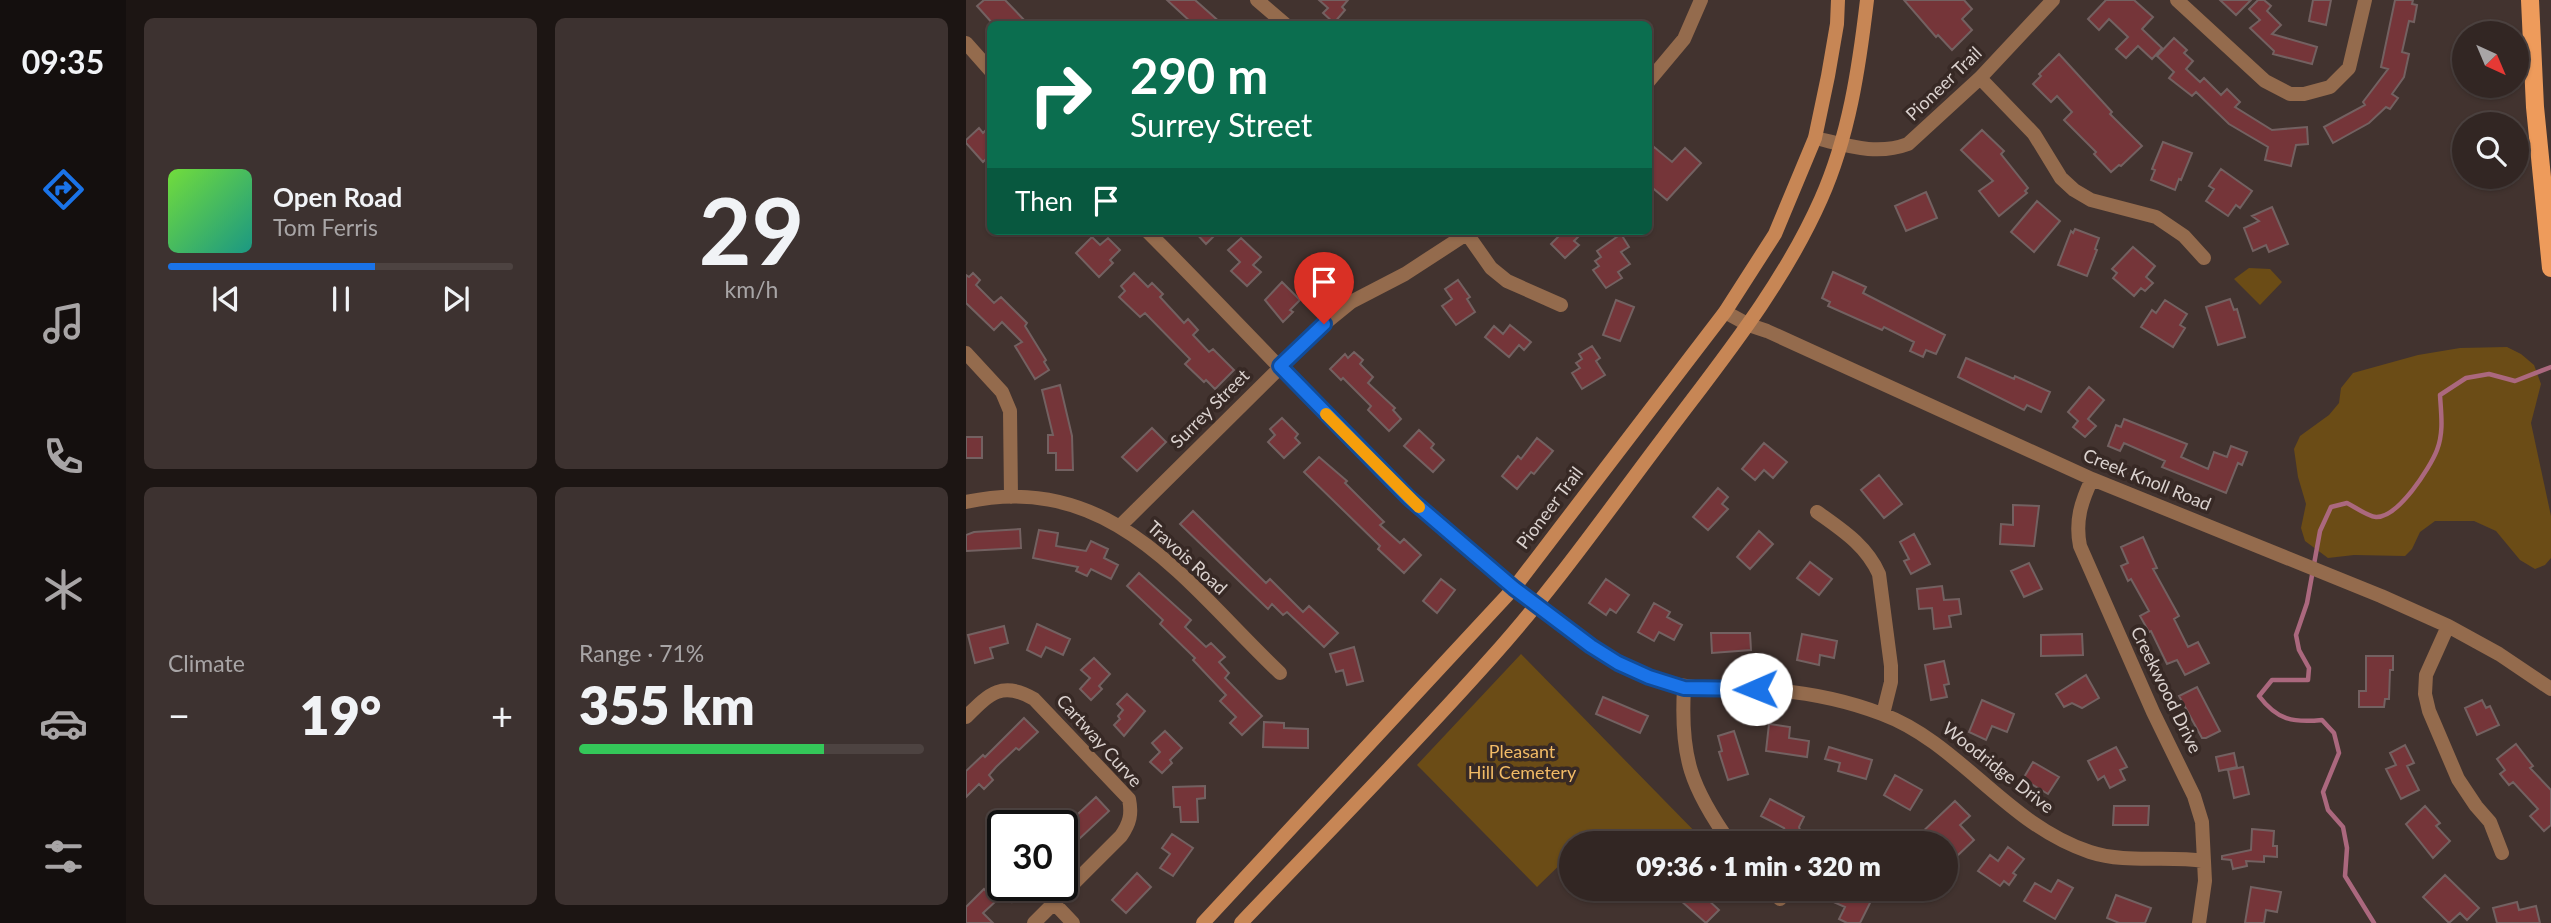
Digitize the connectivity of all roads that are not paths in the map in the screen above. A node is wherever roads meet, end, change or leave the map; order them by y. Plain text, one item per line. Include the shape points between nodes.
1 (1257, 0) edge
2 (1701, 0) edge
3 (1838, 0) edge
4 (1867, 0) edge
5 (2053, 0) edge
6 (2177, 0) edge
7 (2365, 0) edge
8 (2530, 0) edge
9 (1282, 21) edge
10 (966, 43) edge
11 (987, 68) edge
12 (1652, 77) edge
13 (1980, 78) junction
14 (1815, 138) junction
15 (1840, 144) junction
16 (1151, 235) edge
17 (1464, 235) edge
18 (1470, 235) edge
19 (2204, 258) dead end
20 (2551, 268) edge
21 (1561, 305) dead end
22 (1725, 312) junction
23 (1749, 325) junction
24 (966, 354) edge
25 (1280, 366) junction
26 (2092, 479) junction
27 (1011, 498) junction
28 (966, 502) edge
29 (1817, 512) dead end
30 (1120, 526) junction
31 (1514, 588) junction
32 (1537, 604) junction
33 (2448, 626) junction
34 (1280, 673) dead end
35 (1684, 688) junction
36 (2551, 689) edge
37 (1883, 714) junction
38 (966, 717) edge
39 (1723, 831) edge
40 (2502, 853) dead end
41 (2204, 860) junction
42 (1054, 903) junction
43 (1034, 923) edge
44 (1073, 923) edge
45 (1203, 923) edge
46 (1241, 923) edge
47 (2199, 923) edge

1 - 9 street
2 - 12 street via 1684,39
3 - 14 main road, Pioneer Trail
4 - 15 main road via 1860,59
5 - 13 street, Pioneer Trail
6 - 7 street via 2265,81 2290,94 2304,94 2330,87 2349,68
8 - 20 main road
10 - 11 street
13 - 15 street, Pioneer Trail via 1908,144 1877,151
13 - 19 street via 2034,134 2061,178 2074,190 2091,200 2156,217 2185,236
14 - 15 street, Pioneer Trail
14 - 22 main road, Pioneer Trail via 1775,234
15 - 23 main road via 1797,251
16 - 25 street, Woodridge Drive
17 - 25 street, Surrey Street via 1352,302
18 - 21 street via 1491,268 1507,281
22 - 23 street, Creek Knoll Road
22 - 31 main road, Pioneer Trail
23 - 26 street, Creek Knoll Road
23 - 32 main road
24 - 27 street via 1002,392 1010,411
25 - 30 street, Surrey Street
25 - 31 street, Woodridge Drive via 1409,498
26 - 33 street, Creek Knoll Road
26 - 41 street, Creekwood Drive via 2078,515 2080,546 2194,796 2202,822
27 - 28 street, Travois Road
27 - 30 street, Travois Road via 1048,500
29 - 37 street via 1861,545 1879,574 1891,666
30 - 34 street, Travois Road via 1173,566
31 - 32 street, Woodridge Drive
31 - 45 main road, Pioneer Trail
32 - 35 street, Woodridge Drive via 1618,663
32 - 46 main road
33 - 36 street, Creek Knoll Road
33 - 40 street via 2426,675 2429,711 2458,779 2490,822
35 - 37 street, Woodridge Drive via 1792,692
35 - 39 street via 1683,737 1693,782
37 - 41 street, Woodridge Drive via 1940,746 2021,814 2087,851 2113,858
38 - 42 street, Cartway Curve via 996,691 1023,692 1129,799 1132,812 1121,836
41 - 47 street, Creekwood Drive
42 - 43 street, Cartway Curve
42 - 44 street

